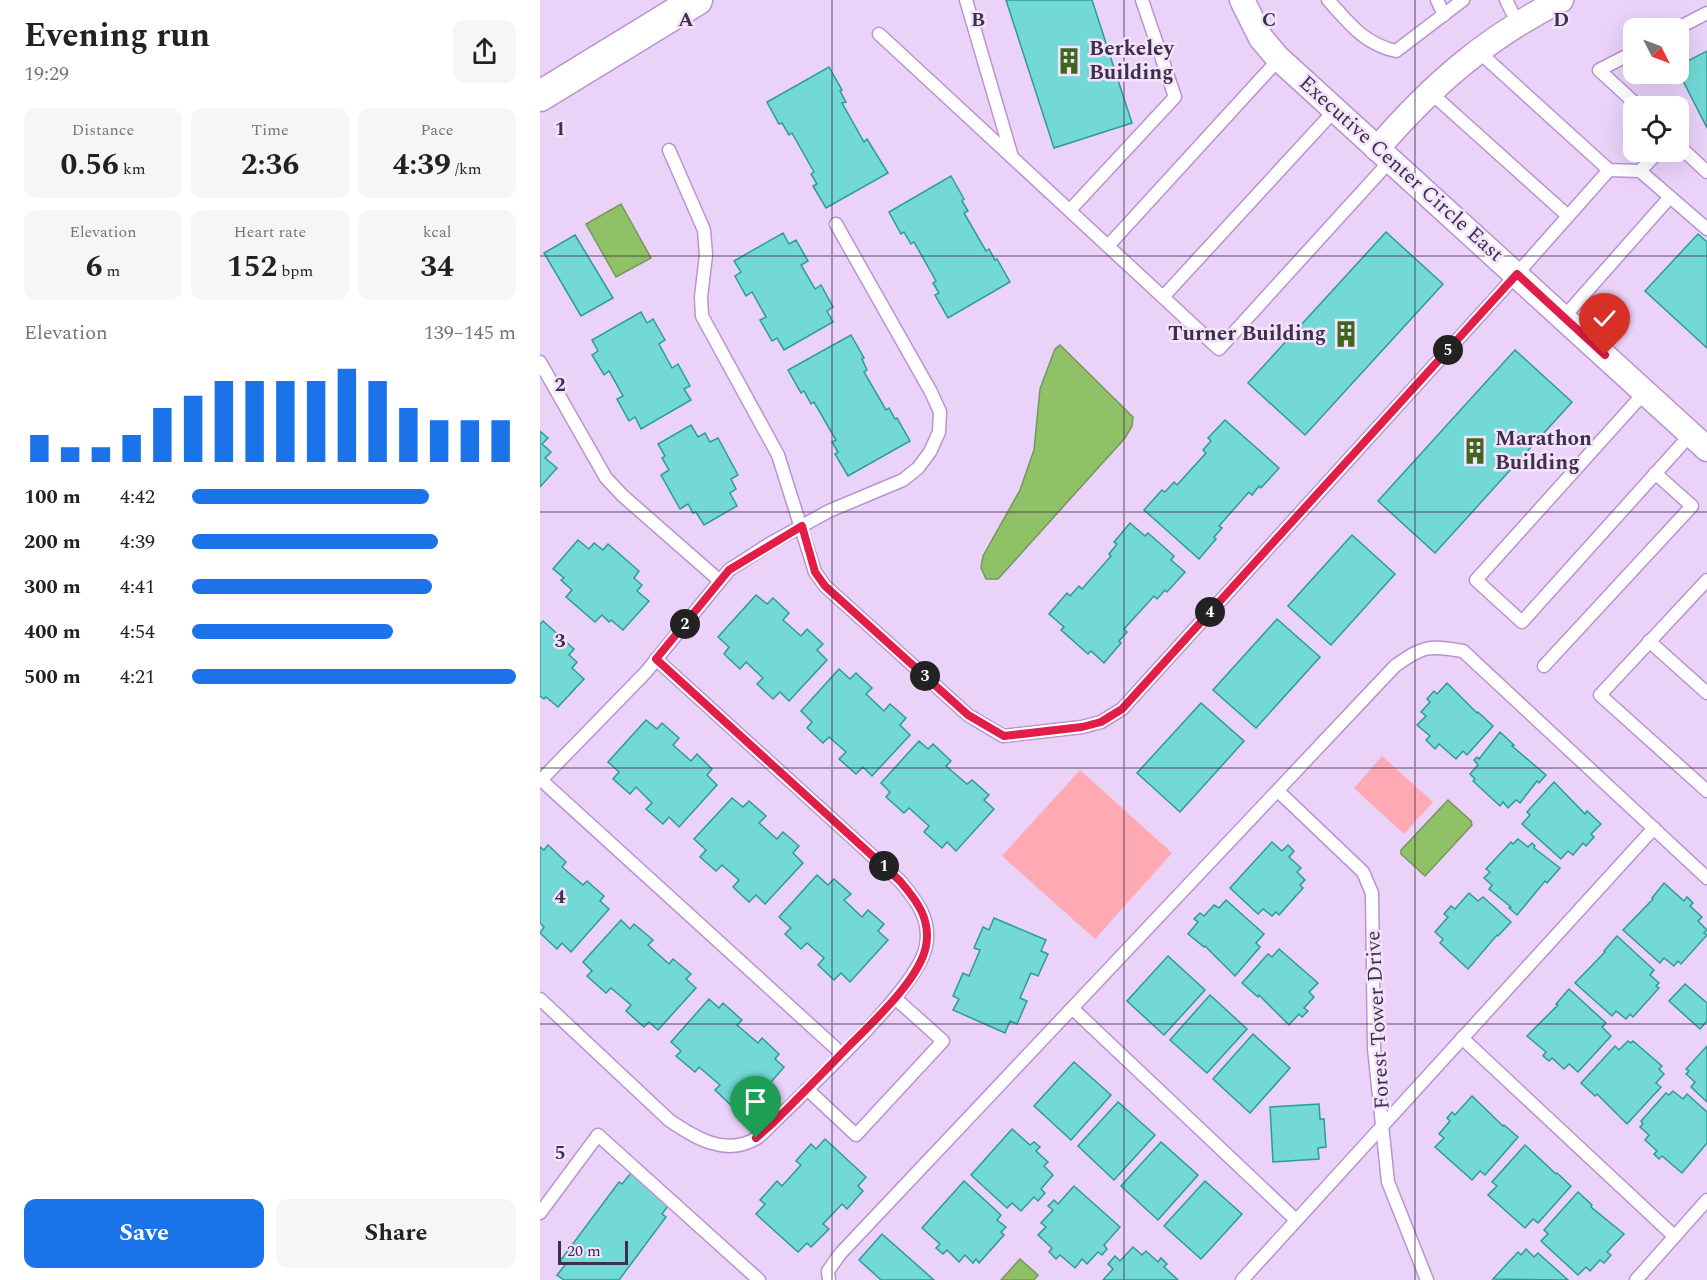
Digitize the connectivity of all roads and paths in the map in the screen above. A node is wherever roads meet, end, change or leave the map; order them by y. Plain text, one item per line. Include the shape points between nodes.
1 (697, 0) edge
2 (966, 0) edge
3 (1142, 0) edge
4 (1242, 0) edge
5 (1328, 0) edge
6 (1437, 0) edge
7 (1463, 0) edge
8 (1506, 0) edge
9 (1562, 0) edge
10 (1707, 13) edge
11 (1444, 15) junction
12 (1689, 22) edge
13 (1518, 24) junction
14 (879, 34) dead end
15 (1478, 51) junction
16 (1623, 58) edge
17 (1279, 59) junction
18 (1430, 92) junction
19 (540, 96) edge
20 (1627, 96) edge
21 (1335, 110) junction
22 (669, 150) dead end
23 (1383, 155) junction
24 (1689, 155) edge
25 (1012, 157) junction
26 (1649, 162) edge
27 (1609, 170) junction
28 (1640, 171) junction
29 (1707, 172) edge
30 (1670, 197) junction
31 (1070, 210) junction
32 (1568, 216) junction
33 (836, 224) dead end
34 (1707, 229) edge
35 (1108, 246) junction
36 (1517, 274) junction
37 (1163, 297) junction
38 (1564, 317) junction
39 (540, 362) edge
40 (1645, 392) junction
41 (1699, 442) edge
42 (1655, 473) junction
43 (802, 526) junction
44 (1707, 580) edge
45 (720, 581) junction
46 (1649, 641) junction
47 (656, 659) junction
48 (1544, 666) dead end
49 (1707, 693) edge
50 (540, 780) edge
51 (1278, 791) junction
52 (1707, 791) edge
53 (1654, 828) junction
54 (1707, 878) edge
55 (894, 998) junction
56 (540, 999) edge
57 (1072, 1008) junction
58 (1462, 1038) junction
59 (842, 1054) junction
60 (807, 1089) junction
61 (1383, 1125) junction
62 (1707, 1200) edge
63 (540, 1213) edge
64 (1296, 1220) junction
65 (1674, 1236) junction
66 (759, 1280) edge
67 (829, 1280) edge
68 (1242, 1280) edge
69 (1427, 1280) edge
70 (1636, 1280) edge

1 - 19 street
2 - 25 lane
3 - 31 lane via 1175,97
4 - 17 street, Executive Center Circle East via 1262,38
5 - 11 lane via 1351,26 1379,48 1396,51
6 - 11 lane
7 - 11 lane
8 - 13 lane
9 - 13 street
10 - 12 lane
13 - 15 street
14 - 25 lane
15 - 18 street
15 - 27 lane
16 - 20 lane via 1599,70
17 - 21 street, Executive Center Circle East
17 - 35 lane
18 - 23 street via 1406,114
18 - 32 lane
21 - 23 street, Executive Center Circle East
21 - 37 lane
22 - 43 lane via 704,230 702,316 778,455
23 - 36 street, Executive Center Circle East
23 - 37 lane via 1219,349
24 - 29 lane
25 - 31 lane
26 - 28 lane
27 - 28 lane
27 - 32 lane
28 - 30 lane
30 - 34 lane
30 - 38 lane
31 - 35 lane
32 - 36 lane
33 - 43 lane via 931,392 940,412 939,432 918,468 903,480
35 - 37 lane
36 - 38 street, Executive Center Circle East
36 - 43 lane via 1122,709 1101,722 1004,736 987,728 825,586 815,572
38 - 40 street, Executive Center Circle East
39 - 45 lane via 606,478
40 - 41 street, Executive Center Circle East
40 - 42 lane via 1476,580 1522,622
41 - 42 lane
42 - 48 lane via 1692,506
43 - 45 lane via 729,570
44 - 46 lane
45 - 47 lane
46 - 49 lane
46 - 52 lane via 1600,695
47 - 50 lane
47 - 55 lane via 900,881 919,903 926,921 926,947 914,975
50 - 59 lane
51 - 53 lane via 1395,666 1418,650 1437,647 1463,651
51 - 57 lane
51 - 61 lane, Forest Tower Drive via 1363,872 1372,893 1374,1048
53 - 54 lane
53 - 58 lane
55 - 59 lane
55 - 60 lane via 943,1041 856,1136
56 - 60 lane via 669,1120 713,1144 735,1146 756,1138
57 - 64 lane
57 - 67 lane via 840,1254 828,1271
58 - 61 lane
58 - 65 lane
59 - 60 lane
61 - 64 lane
61 - 69 lane, Forest Tower Drive via 1388,1182
62 - 65 lane
63 - 66 lane via 598,1135
64 - 68 lane
65 - 70 lane

